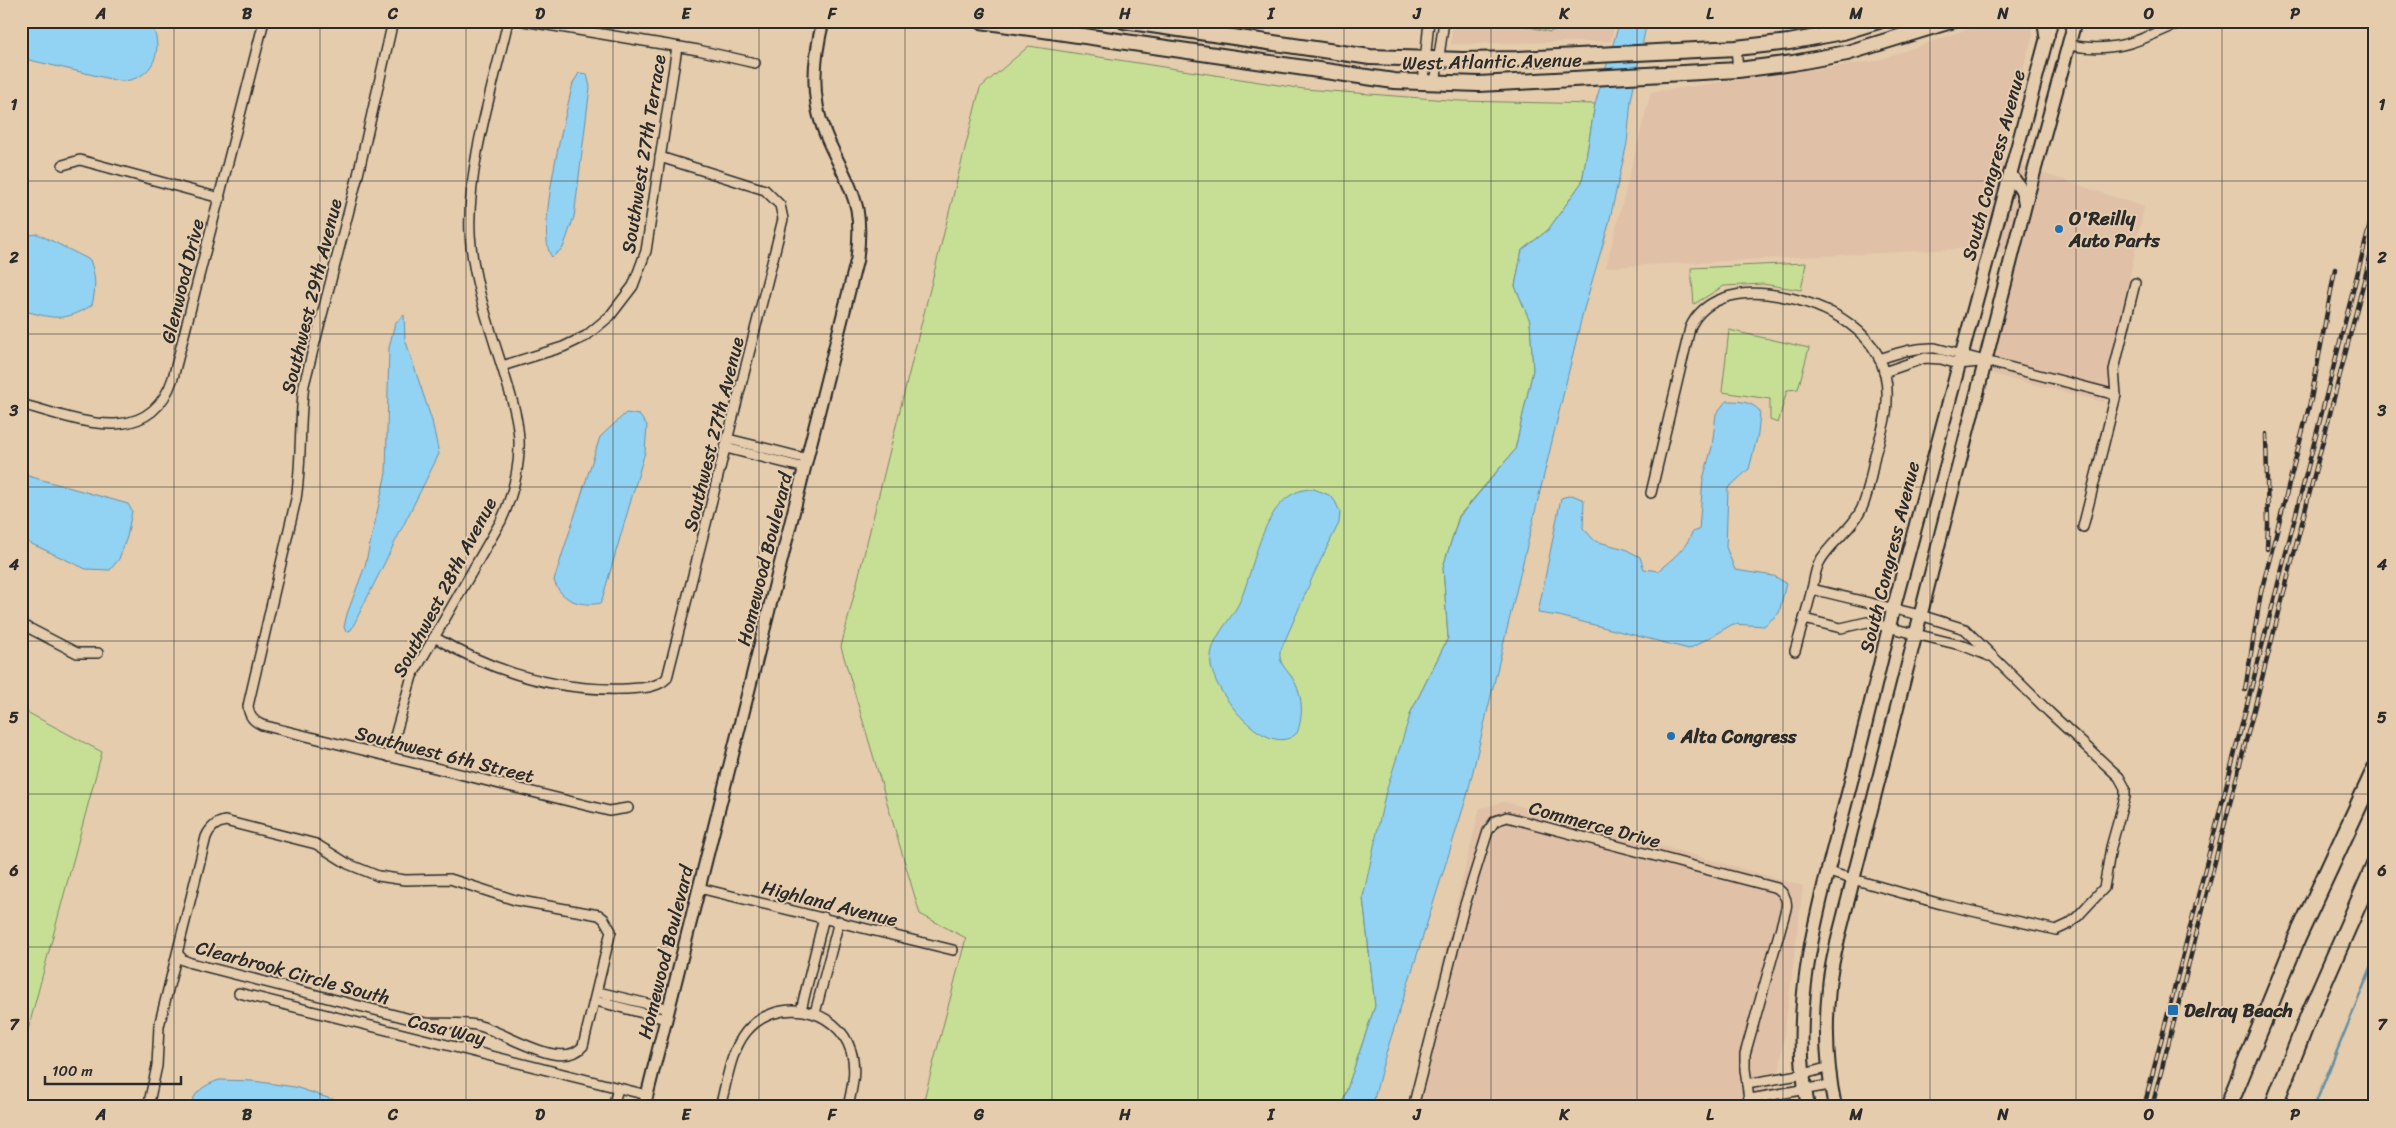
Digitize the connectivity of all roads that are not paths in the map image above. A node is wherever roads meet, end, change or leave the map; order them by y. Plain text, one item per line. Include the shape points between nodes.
1 (264, 21) edge
2 (508, 21) edge
3 (524, 21) edge
4 (823, 21) edge
5 (981, 21) edge
6 (1124, 21) edge
7 (1218, 21) edge
8 (1429, 21) edge
9 (1444, 21) edge
10 (1879, 21) edge
11 (1951, 21) edge
12 (2045, 21) edge
13 (2051, 21) edge
14 (2075, 21) edge
15 (2182, 21) edge
16 (393, 22) edge
17 (1205, 29) edge
18 (2047, 35) junction
19 (2068, 45) junction
20 (677, 47) junction
21 (1166, 48) junction
22 (1736, 48) junction
23 (1431, 60) junction
24 (755, 63) dead end
25 (1738, 70) junction
26 (1429, 83) junction
27 (660, 157) junction
28 (63, 165) dead end
29 (2010, 174) junction
30 (220, 198) junction
31 (2025, 206) junction
32 (2135, 283) dead end
33 (1879, 359) junction
34 (1960, 359) junction
35 (1986, 362) junction
36 (502, 366) junction
37 (1884, 372) junction
38 (2116, 395) junction
39 (21, 404) edge
40 (727, 444) junction
41 (806, 464) junction
42 (1651, 493) dead end
43 (2083, 527) dead end
44 (1812, 589) junction
45 (1893, 610) junction
46 (1920, 615) junction
47 (1804, 619) junction
48 (21, 624) edge
49 (1889, 628) junction
50 (1915, 634) junction
51 (434, 637) junction
52 (1795, 651) dead end
53 (98, 653) dead end
54 (1993, 658) junction
55 (256, 722) joint
56 (389, 756) junction
57 (2375, 770) edge
58 (628, 808) dead end
59 (2375, 865) edge
60 (1828, 872) junction
61 (1852, 880) junction
62 (699, 888) junction
63 (824, 917) junction
64 (839, 921) junction
65 (953, 950) dead end
66 (177, 953) junction
67 (239, 993) dead end
68 (597, 996) junction
69 (808, 1012) junction
70 (668, 1014) junction
71 (1830, 1067) junction
72 (1804, 1074) junction
73 (1747, 1084) junction
74 (1830, 1085) junction
75 (618, 1088) junction
76 (1805, 1091) junction
77 (647, 1095) junction
78 (1750, 1103) edge
79 (148, 1107) edge
80 (613, 1107) edge
81 (644, 1107) edge
82 (720, 1107) edge
83 (848, 1107) edge
84 (1413, 1107) edge
85 (1808, 1107) edge
86 (1835, 1107) edge
87 (2228, 1107) edge
88 (2273, 1107) edge

1 - 30 street, Glenwood Drive
2 - 36 street, Southwest 28th Avenue via 475,165 470,215 476,278
3 - 20 street
4 - 41 street, Homewood Boulevard via 815,64 817,106 822,127 857,208 859,242
5 - 21 main road, West Atlantic Avenue
6 - 17 main road, West Atlantic Avenue
7 - 17 street
8 - 23 street
9 - 23 street
10 - 22 main road, West Atlantic Avenue via 1843,32
11 - 25 main road, West Atlantic Avenue via 1848,53
12 - 18 main road
13 - 18 main road, South Congress Avenue
14 - 19 main road
15 - 19 street via 2134,43 2091,49
16 - 55 street, Southwest 29th Avenue via 304,385 296,499 248,706
17 - 21 main road via 1198,42
17 - 23 main road, West Atlantic Avenue via 1370,57
18 - 29 main road, South Congress Avenue
19 - 31 main road
20 - 24 street
20 - 27 street, Southwest 27th Terrace
21 - 26 main road, West Atlantic Avenue via 1394,81
22 - 23 main road, West Atlantic Avenue via 1518,60
22 - 25 street
23 - 26 street
23 - 26 street
25 - 26 main road, West Atlantic Avenue via 1479,84
27 - 36 street, Southwest 27th Terrace via 646,250 633,286 623,302 601,325 574,342
27 - 40 street, Southwest 27th Avenue via 771,194 780,205 782,226
28 - 30 street via 80,160
29 - 31 main road via 2022,191
29 - 34 main road, South Congress Avenue
30 - 39 street, Glenwood Drive via 174,378 156,408 138,420 109,426
31 - 35 main road
32 - 38 street via 2114,370
33 - 34 street via 1923,347
33 - 37 street
33 - 42 street via 1860,332 1840,316 1814,304 1763,294 1726,296 1709,304 1690,328
34 - 35 street
34 - 37 street via 1925,358
34 - 45 main road, South Congress Avenue
35 - 38 street
35 - 46 main road
36 - 51 street, Southwest 28th Avenue via 519,440 512,495 501,521
37 - 44 street via 1888,399 1865,500 1859,515 1819,564
38 - 43 street
40 - 41 street
40 - 51 street, Southwest 27th Avenue via 681,626 663,683 651,687 606,690 554,685 480,662
41 - 62 street, Homewood Boulevard
44 - 45 street
44 - 47 street
45 - 46 street
45 - 49 main road, South Congress Avenue
46 - 50 main road
46 - 54 street via 1965,629
47 - 49 street via 1841,628 1867,622
47 - 52 street
48 - 53 street via 77,653
49 - 50 street
49 - 60 main road, South Congress Avenue
50 - 54 street via 1964,646
50 - 61 main road
51 - 56 street, Southwest 28th Avenue via 412,676
54 - 61 street via 2120,777 2126,797 2111,848 2104,888 2069,924 2050,930
55 - 56 street, Southwest 6th Street
56 - 58 street, Southwest 6th Street via 609,811
57 - 87 highway via 2289,956
59 - 88 highway
60 - 61 street
60 - 72 main road, South Congress Avenue via 1804,982 1800,1030
61 - 71 main road via 1829,987
62 - 63 street, Highland Avenue
62 - 70 street, Homewood Boulevard
63 - 64 street, Highland Avenue
63 - 69 street
64 - 65 street, Highland Avenue
64 - 69 street
66 - 68 street, Clearbrook Circle South via 191,963 416,1021 475,1025 540,1050 567,1056 583,1046
66 - 68 street via 206,837 213,826 225,822 316,844 348,864 378,876 464,882 515,900 598,915 609,925 611,938
66 - 79 street via 159,1026 157,1066
67 - 75 street, Casa Way
68 - 70 street
69 - 82 street via 772,1013 746,1032 733,1058
69 - 83 street via 828,1020 839,1030 851,1050 854,1076
70 - 77 street, Homewood Boulevard
71 - 72 street
71 - 74 main road
72 - 73 street
72 - 76 main road, South Congress Avenue
73 - 78 street, Commerce Drive
73 - 84 street, Commerce Drive via 1745,1054 1786,910 1786,897 1782,892 1777,888 1507,818 1495,821 1488,831
74 - 76 street, Commerce Drive
74 - 86 main road
75 - 77 street, Casa Way
75 - 80 street
76 - 78 street, Commerce Drive
76 - 85 main road, South Congress Avenue
77 - 81 street, Homewood Boulevard

